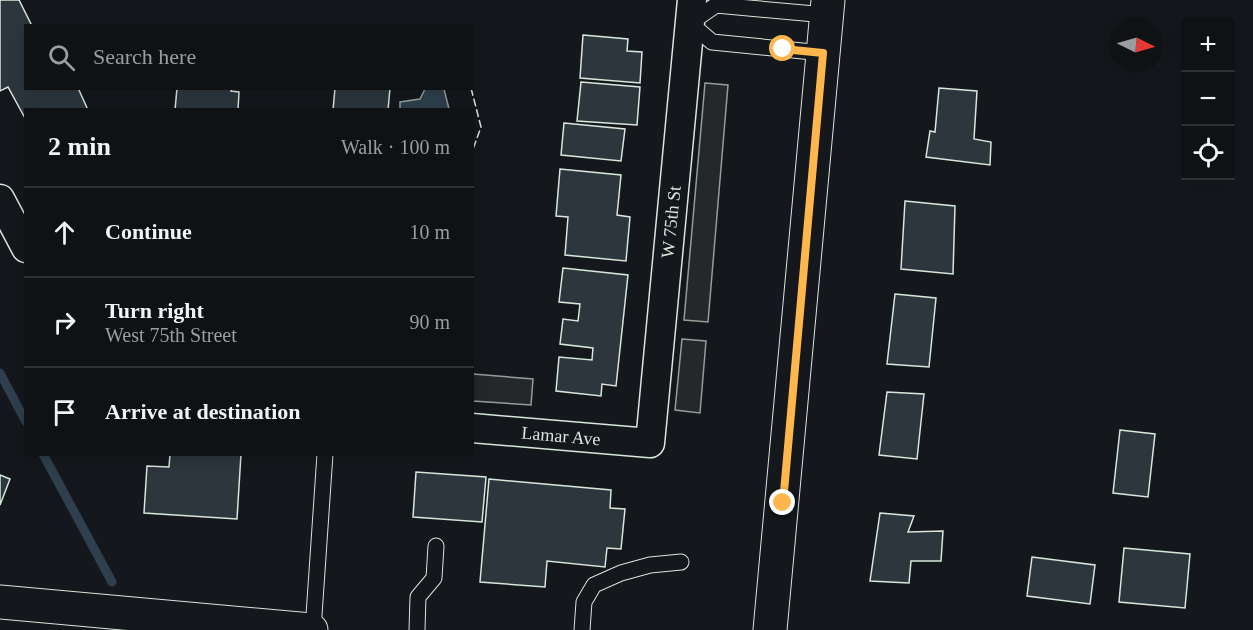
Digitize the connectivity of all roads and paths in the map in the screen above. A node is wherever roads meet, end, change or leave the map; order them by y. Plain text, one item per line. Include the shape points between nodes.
1 (827, 8) edge
2 (691, 12) edge
3 (823, 53) junction
4 (0, 199) edge
5 (24, 244) edge
6 (474, 428) edge
7 (650, 444) joint
8 (325, 456) edge
9 (436, 546) dead end
10 (681, 562) dead end
11 (8, 607) edge
12 (312, 630) edge
13 (417, 630) edge
14 (582, 630) edge
15 (770, 630) edge

1 - 2 lane via 716,5
1 - 3 main road
2 - 3 lane via 712,42
2 - 7 street, W 75th St
3 - 15 main road
4 - 5 street
6 - 7 street, Lamar Ave
8 - 12 lane
9 - 13 lane via 434,578 418,597
10 - 14 lane via 650,565 594,585 584,602
11 - 12 main road

